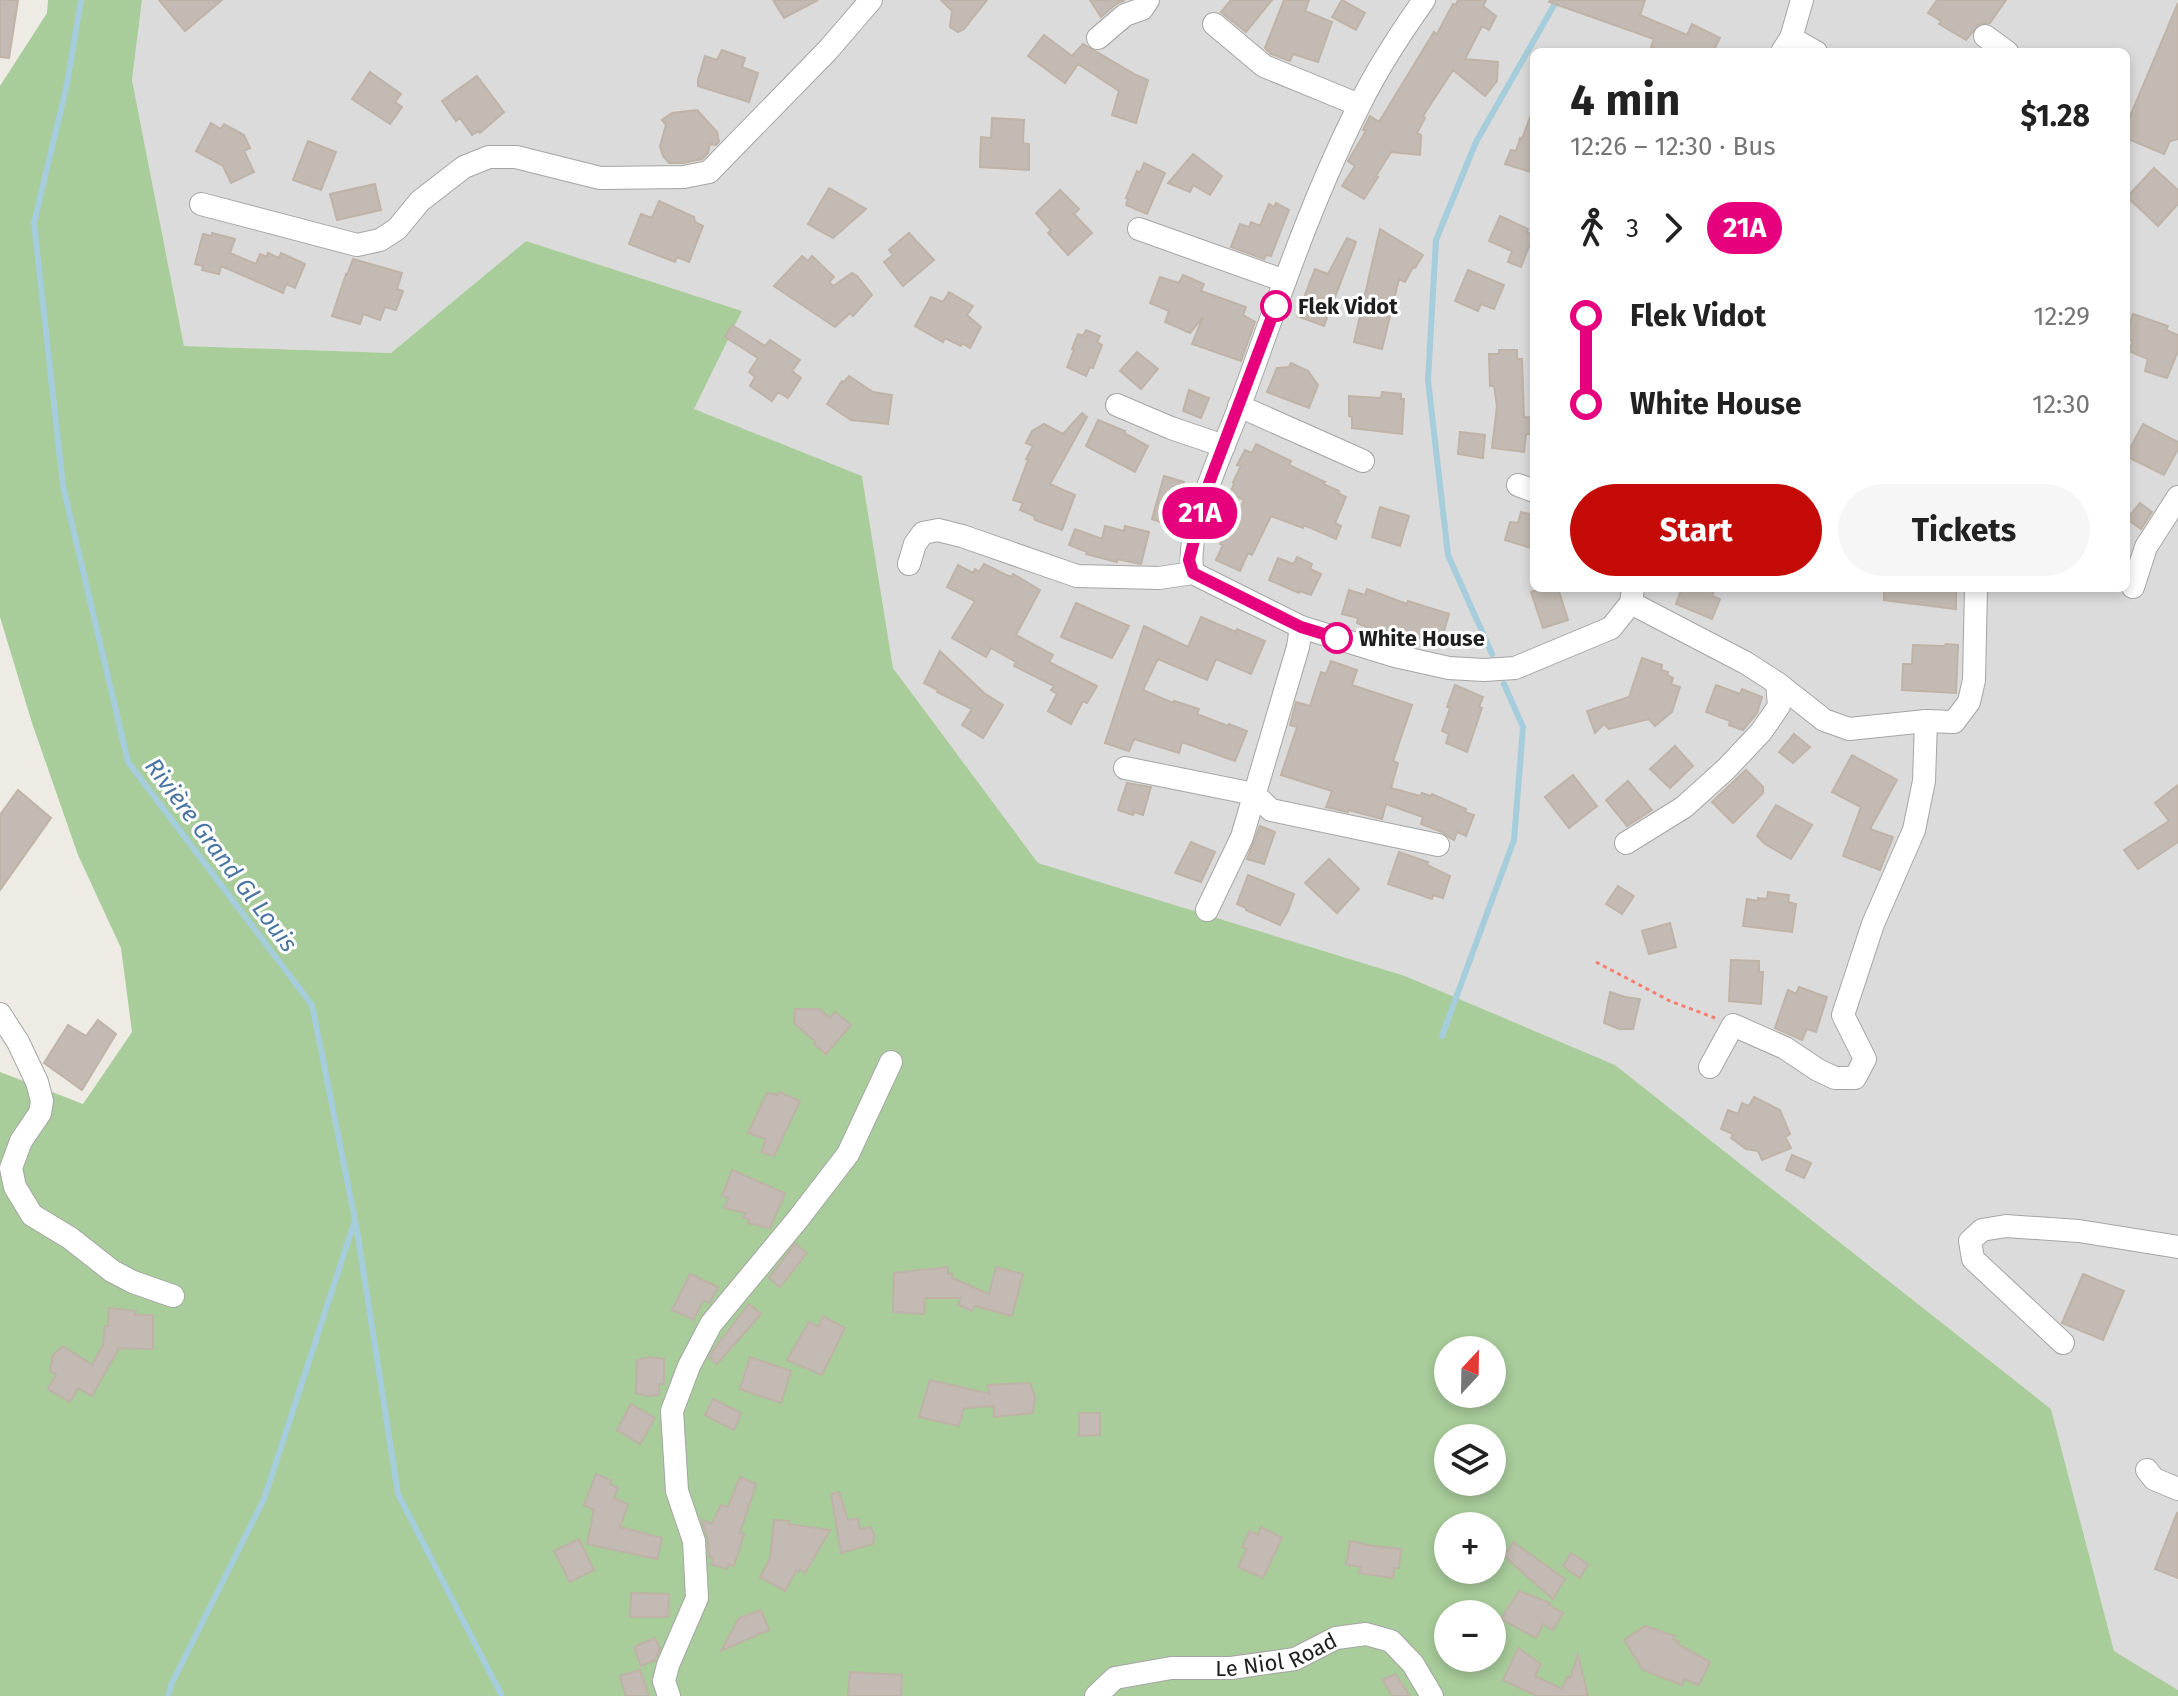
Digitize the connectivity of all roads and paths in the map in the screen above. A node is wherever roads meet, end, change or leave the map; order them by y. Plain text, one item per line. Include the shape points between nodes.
1 (871, 0) edge
2 (1148, 0) edge
3 (1424, 0) edge
4 (1802, 0) edge
5 (1214, 24) dead end
6 (1985, 36) dead end
7 (1098, 38) dead end
8 (1787, 45) edge
9 (2002, 48) edge
10 (1359, 105) junction
11 (201, 204) dead end
12 (1139, 229) dead end
13 (1285, 281) junction
14 (1117, 405) dead end
15 (1239, 406) junction
16 (1224, 446) junction
17 (1363, 461) dead end
18 (2178, 497) edge
19 (909, 564) dead end
20 (1193, 573) junction
21 (2133, 587) dead end
22 (1976, 592) edge
23 (1632, 596) edge
24 (1301, 627) junction
25 (1777, 683) junction
26 (1926, 721) junction
27 (1125, 768) dead end
28 (1254, 794) junction
29 (1626, 843) dead end
30 (1438, 845) dead end
31 (1207, 910) dead end
32 (1596, 962) dead end
33 (0, 1014) edge
34 (1733, 1025) junction
35 (891, 1062) dead end
36 (1710, 1067) dead end
37 (2178, 1247) edge
38 (173, 1296) dead end
39 (2063, 1343) dead end
40 (2147, 1470) dead end
41 (2178, 1489) edge
42 (669, 1696) edge
43 (1096, 1696) edge
44 (1432, 1696) edge

1 - 11 street via 709,172 600,178 516,157 489,157 464,167 420,201 389,235 357,245
2 - 7 street
3 - 10 street
4 - 8 street
5 - 10 street via 1264,66
6 - 9 street
10 - 13 street
12 - 13 street
13 - 15 street
14 - 16 street
15 - 16 street
15 - 17 street
16 - 20 street via 1196,530 1189,560
18 - 21 street via 2146,547
19 - 20 street via 923,533 938,530 1077,576 1159,578
20 - 24 street
22 - 26 street via 1969,702 1954,722
23 - 24 street via 1611,628 1515,668 1449,668
23 - 25 street
24 - 28 street
25 - 26 street via 1838,727
25 - 29 street via 1779,706 1761,732 1684,807
26 - 34 street via 1924,781 1914,830 1873,924 1843,1015 1865,1059 1855,1078 1835,1078
27 - 28 street
28 - 30 street via 1271,810
28 - 31 street via 1242,837
32 - 34 path via 1670,1001
33 - 38 street via 18,1042 42,1101 11,1168 26,1206 112,1271
34 - 36 street
35 - 42 street via 848,1154 711,1324 672,1411 677,1491 694,1541 697,1598 668,1665 664,1681
37 - 39 street via 2079,1231 2006,1226 1982,1230 1970,1241 1973,1259
40 - 41 street via 2154,1479
43 - 44 street, Le Niol Road via 1115,1678 1171,1668 1231,1668 1295,1659 1336,1638 1366,1634 1391,1641

